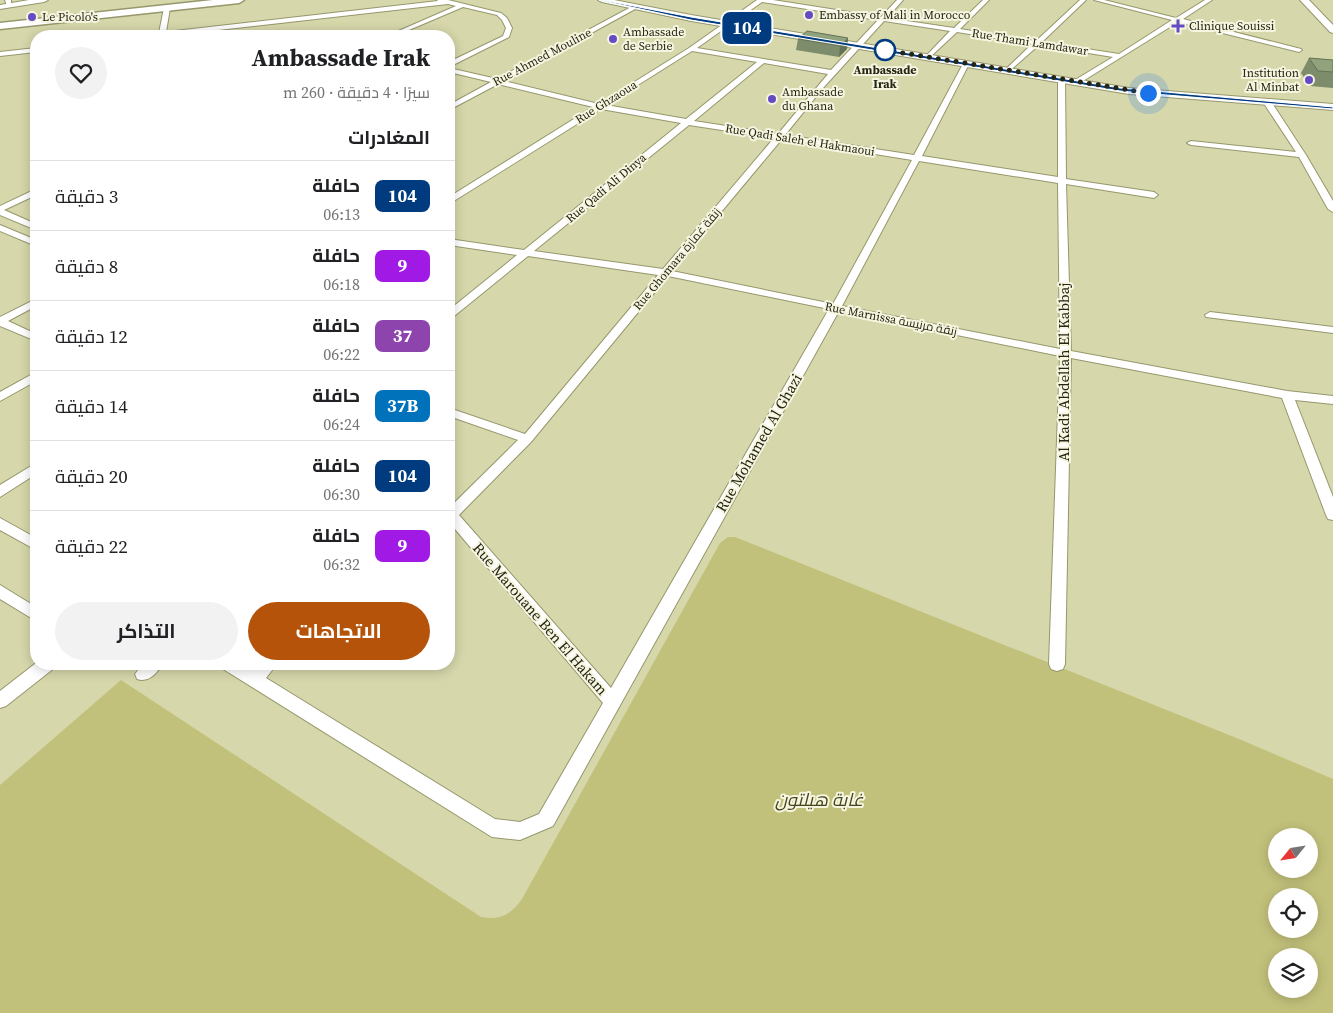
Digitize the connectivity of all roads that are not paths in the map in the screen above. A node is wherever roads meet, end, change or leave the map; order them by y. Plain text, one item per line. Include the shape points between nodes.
1 (36, 0) edge
2 (44, 0) edge
3 (215, 0) edge
4 (239, 0) edge
5 (438, 0) edge
6 (474, 0) edge
7 (602, 0) edge
8 (761, 0) edge
9 (900, 0) edge
10 (986, 0) edge
11 (1083, 0) edge
12 (1097, 0) edge
13 (1208, 0) edge
14 (1304, 0) edge
15 (448, 2) junction
16 (5, 4) edge
17 (462, 5) junction
18 (635, 7) junction
19 (167, 8) junction
20 (882, 19) junction
21 (1176, 20) junction
22 (0, 25) edge
23 (729, 25) junction
24 (163, 30) edge
25 (228, 30) edge
26 (404, 30) edge
27 (955, 30) junction
28 (1333, 30) edge
29 (1038, 43) junction
30 (856, 46) junction
31 (691, 49) junction
32 (1299, 50) dead end
33 (30, 51) edge
34 (0, 54) edge
35 (1121, 56) junction
36 (928, 57) junction
37 (763, 61) junction
38 (455, 62) edge
39 (966, 64) junction
40 (1007, 71) junction
41 (455, 72) edge
42 (834, 73) junction
43 (1062, 80) junction
44 (496, 82) junction
45 (1078, 82) junction
46 (1267, 102) junction
47 (455, 105) edge
48 (597, 106) junction
49 (1333, 107) edge
50 (688, 121) junction
51 (780, 137) junction
52 (1191, 143) dead end
53 (1302, 155) junction
54 (918, 158) junction
55 (1062, 180) junction
56 (30, 195) edge
57 (1154, 195) dead end
58 (455, 197) edge
59 (1333, 209) edge
60 (0, 210) edge
61 (30, 224) edge
62 (0, 228) edge
63 (30, 240) edge
64 (455, 243) edge
65 (527, 254) junction
66 (666, 273) junction
67 (30, 305) edge
68 (836, 308) junction
69 (455, 310) edge
70 (1210, 315) dead end
71 (0, 321) edge
72 (1333, 330) edge
73 (30, 335) edge
74 (1066, 354) junction
75 (30, 380) edge
76 (1287, 394) junction
77 (0, 397) edge
78 (1333, 400) edge
79 (455, 414) edge
80 (527, 439) junction
81 (30, 472) edge
82 (0, 492) edge
83 (455, 510) edge
84 (1333, 515) edge
85 (455, 521) edge
86 (0, 523) edge
87 (30, 541) edge
88 (0, 591) edge
89 (30, 611) edge
90 (1057, 664) dead end
91 (39, 670) edge
92 (239, 670) edge
93 (263, 670) edge
94 (254, 679) junction
95 (0, 701) edge
96 (612, 701) junction

1 - 16 main road
2 - 16 main road
3 - 22 main road
4 - 19 main road
5 - 15 street
6 - 17 street
7 - 18 main road
8 - 20 street, Rue Thami Lamdawar
8 - 23 street, Rue Ghzaoua
9 - 20 street, Rue Ghomara زنقة غمارة
10 - 27 street
11 - 29 street
12 - 21 street
13 - 21 street
14 - 28 main road
15 - 17 street
15 - 25 street
17 - 26 street
17 - 38 street via 499,14 509,28 506,37
18 - 23 main road
18 - 44 street, Rue Ahmed Mouline
19 - 22 main road
19 - 24 street
20 - 27 street, Rue Thami Lamdawar
20 - 30 street, Rue Ghomara زنقة غمارة
21 - 32 street
21 - 35 street
23 - 30 main road
23 - 31 street, Rue Ghzaoua
27 - 29 street, Rue Thami Lamdawar
27 - 36 street
29 - 35 street, Rue Thami Lamdawar
29 - 40 street
30 - 36 main road
30 - 42 street, Rue Ghomara زنقة غمارة
31 - 37 street
31 - 48 street, Rue Ghzaoua
33 - 34 street
35 - 45 street
36 - 39 main road
37 - 42 street
37 - 50 street, Rue Qadi Ali Dinya
39 - 40 main road
39 - 54 street, Rue Mohamed Al Ghazi
40 - 43 main road
41 - 44 street, Rue Qadi Saleh el Hakmaoui
42 - 51 street, Rue Ghomara زنقة غمارة
43 - 45 main road
43 - 55 street, Al Kadi Abdellah El Kabbaj
44 - 47 street, Rue Ahmed Mouline
44 - 48 street, Rue Qadi Saleh el Hakmaoui
45 - 46 main road via 1148,93
46 - 49 main road
46 - 53 street
48 - 50 street, Rue Qadi Saleh el Hakmaoui
48 - 58 street, Rue Ghzaoua
50 - 51 street, Rue Qadi Saleh el Hakmaoui
50 - 65 street, Rue Qadi Ali Dinya
51 - 54 street, Rue Qadi Saleh el Hakmaoui
51 - 66 street, Rue Ghomara زنقة غمارة
52 - 53 street
53 - 59 street
54 - 55 street, Rue Qadi Saleh el Hakmaoui
54 - 68 street, Rue Mohamed Al Ghazi
55 - 57 street, Rue Qadi Saleh el Hakmaoui
55 - 74 street, Al Kadi Abdellah El Kabbaj
56 - 60 street
60 - 61 street
62 - 63 street
64 - 65 street, Rue Marnissa زنقة مرنيسة
65 - 66 street, Rue Marnissa زنقة مرنيسة
65 - 69 street, Rue Qadi Ali Dinya
66 - 68 street, Rue Marnissa زنقة مرنيسة
66 - 80 street, Rue Ghomara زنقة غمارة
67 - 71 street
68 - 74 street, Rue Marnissa زنقة مرنيسة
68 - 96 street, Rue Mohamed Al Ghazi
70 - 72 street
71 - 73 street
74 - 76 street, Rue Marnissa زنقة مرنيسة
74 - 90 street, Al Kadi Abdellah El Kabbaj
75 - 77 street
76 - 78 street, Rue Marnissa زنقة مرنيسة
76 - 84 street
79 - 80 street
80 - 83 street, Rue Ghomara زنقة غمارة
81 - 82 street
85 - 96 street, Rue Marouane Ben El Hakam
86 - 87 street
88 - 89 street
91 - 95 street
92 - 94 street
93 - 94 street
94 - 96 street, Rue Mohamed Al Ghazi via 492,828 512,833 530,829 546,820

